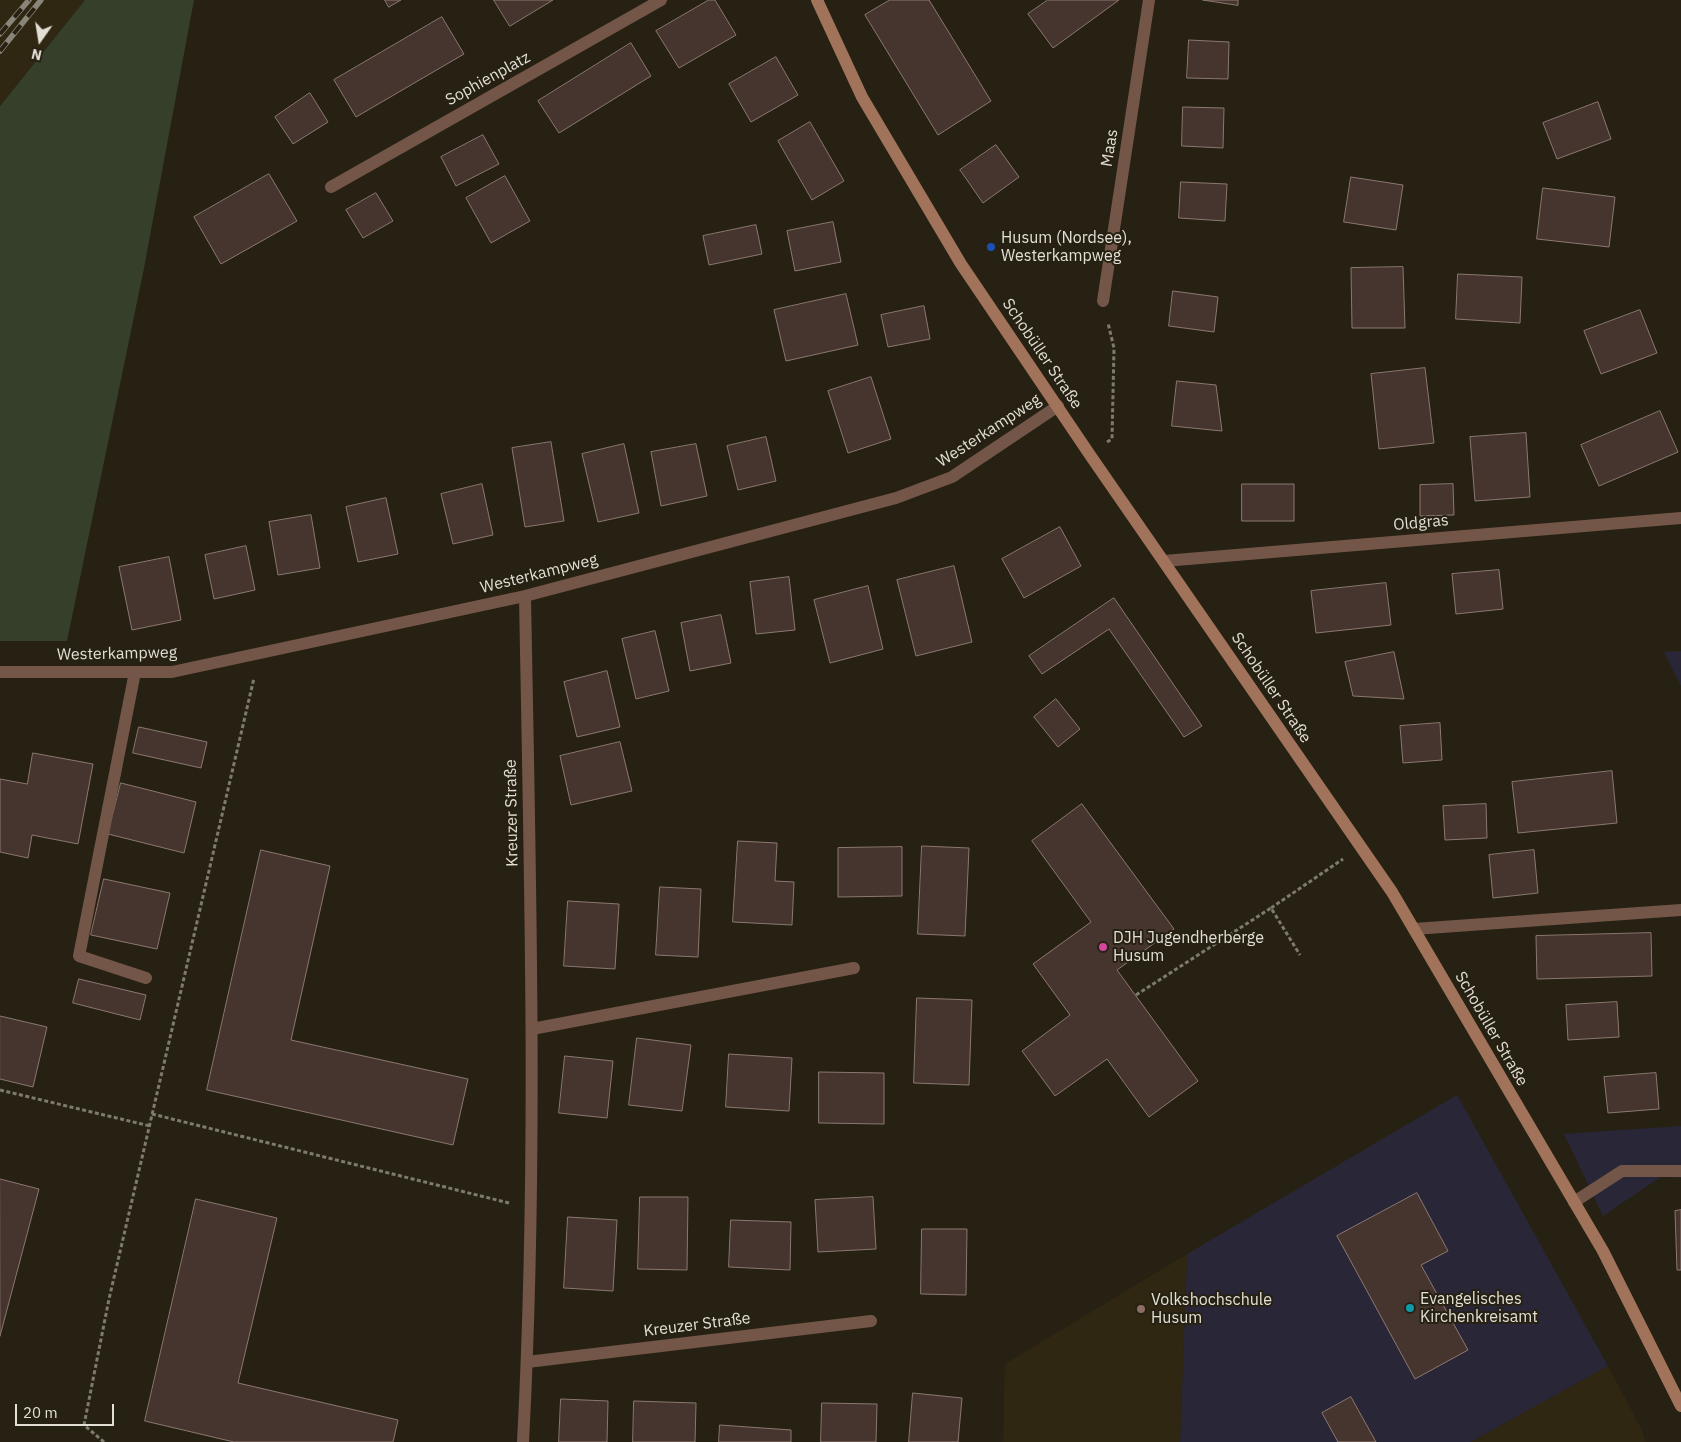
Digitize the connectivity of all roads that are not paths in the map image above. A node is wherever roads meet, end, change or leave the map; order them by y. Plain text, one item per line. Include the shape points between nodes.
1 (661, 0) edge
2 (817, 0) edge
3 (1149, 0) edge
4 (331, 187) dead end
5 (1103, 301) road end
6 (1058, 406) junction
7 (1681, 518) edge
8 (1164, 561) junction
9 (525, 596) junction
10 (0, 672) edge
11 (135, 672) junction
12 (1681, 910) edge
13 (1414, 929) junction
14 (854, 968) dead end
15 (146, 978) dead end
16 (532, 1029) junction
17 (1681, 1171) edge
18 (1574, 1202) junction
19 (871, 1321) dead end
20 (527, 1362) junction
21 (1681, 1406) edge
22 (523, 1442) edge

1 - 4 street, Sophienplatz
2 - 6 main road, Schobüller Straße via 872,114 961,264
3 - 5 street, Maas
6 - 8 main road, Schobüller Straße
6 - 9 street, Westerkampweg via 952,477 896,498
7 - 8 street, Oldgras
8 - 13 main road, Schobüller Straße via 1392,892
9 - 11 street, Westerkampweg via 172,672
9 - 16 street, Kreuzer Straße
10 - 11 street, Westerkampweg
11 - 15 street via 79,956
12 - 13 street
13 - 18 main road, Schobüller Straße
14 - 16 street
16 - 20 street, Kreuzer Straße
17 - 18 street via 1622,1171
18 - 21 main road, Schobüller Straße via 1603,1251
19 - 20 street, Kreuzer Straße
20 - 22 street, Kreuzer Straße

